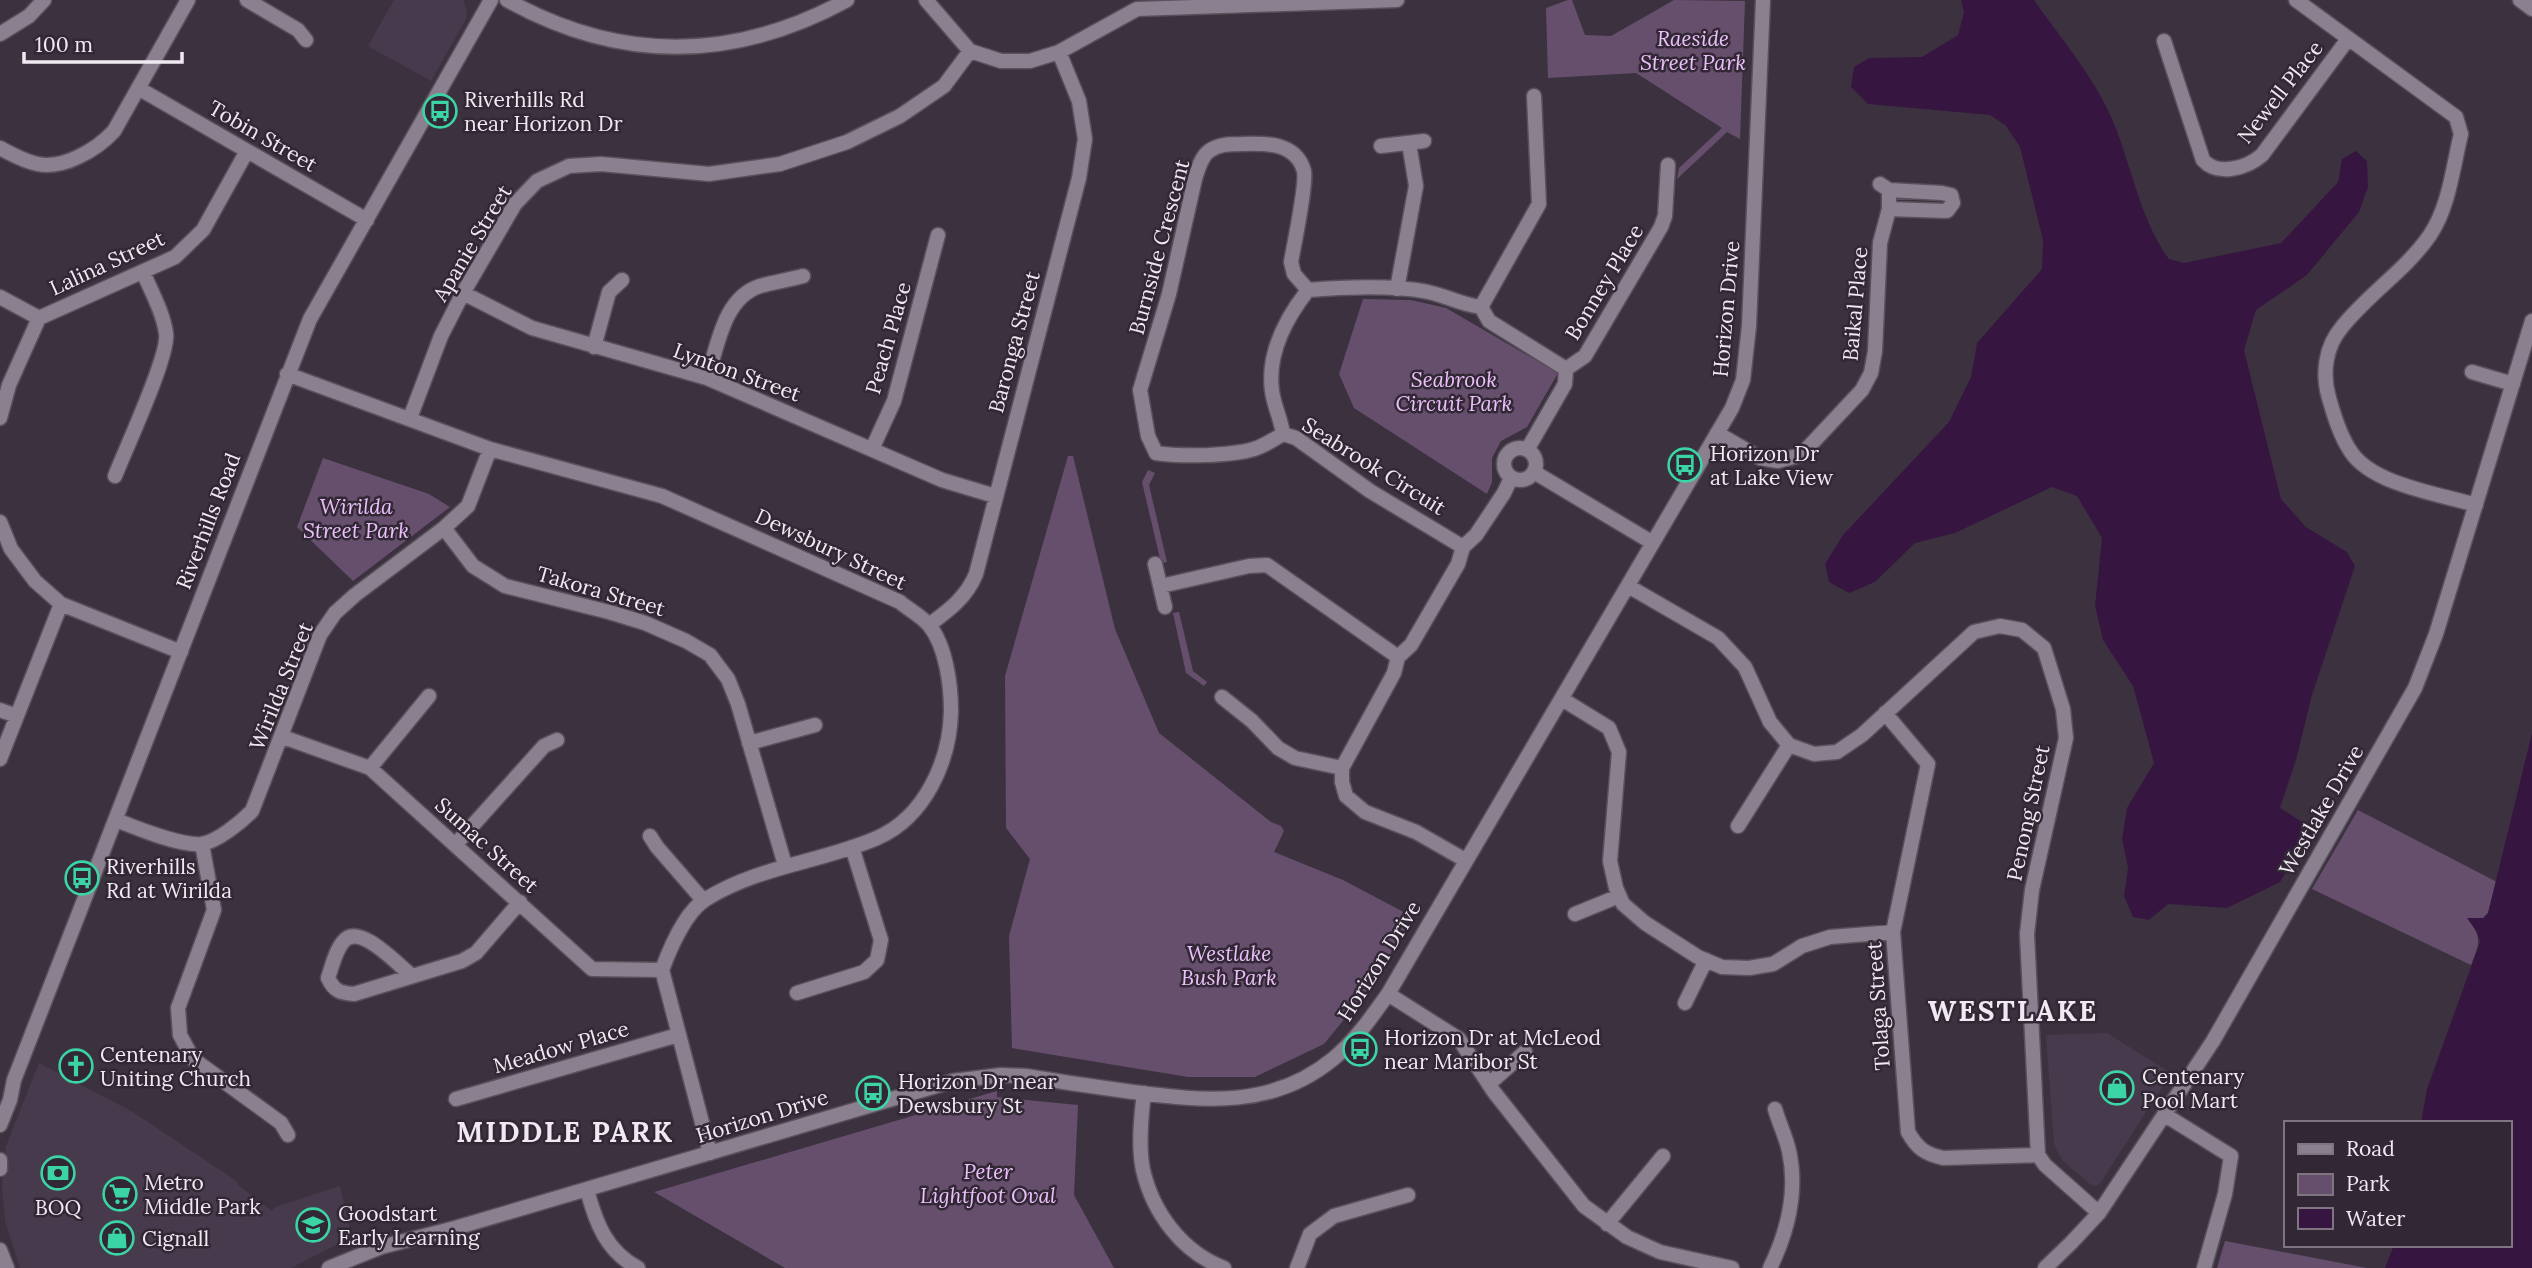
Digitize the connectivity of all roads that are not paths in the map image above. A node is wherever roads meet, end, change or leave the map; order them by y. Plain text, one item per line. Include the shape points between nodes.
1 (44, 0) edge
2 (188, 0) edge
3 (247, 0) edge
4 (491, 0) edge
5 (507, 0) edge
6 (847, 0) edge
7 (926, 0) edge
8 (1396, 0) edge
9 (1763, 0) edge
10 (2296, 0) edge
11 (2520, 0) edge
12 (1250, 2) edge
13 (1135, 4) edge
14 (2532, 9) edge
15 (0, 33) edge
16 (2348, 39) junction
17 (306, 40) dead end
18 (2164, 41) dead end
19 (970, 51) junction
20 (1059, 52) junction
21 (138, 88) junction
22 (1535, 96) dead end
23 (1424, 141) dead end
24 (1409, 143) junction
25 (1381, 146) dead end
26 (0, 148) edge
27 (247, 151) junction
28 (1668, 165) dead end
29 (1889, 209) junction
30 (367, 220) junction
31 (938, 235) dead end
32 (143, 272) junction
33 (803, 276) dead end
34 (622, 280) dead end
35 (1397, 289) junction
36 (1308, 290) junction
37 (463, 292) junction
38 (0, 297) edge
39 (1481, 307) junction
40 (39, 318) junction
41 (2532, 321) edge
42 (594, 347) junction
43 (1566, 369) junction
44 (2472, 372) dead end
45 (287, 374) junction
46 (707, 378) junction
47 (2513, 384) junction
48 (0, 418) edge
49 (410, 418) junction
50 (1717, 433) junction
51 (1283, 434) junction
52 (490, 449) junction
53 (872, 449) junction
54 (1527, 450) junction
55 (1534, 472) junction
56 (115, 476) dead end
57 (1511, 478) junction
58 (995, 496) junction
59 (2476, 505) junction
60 (0, 522) edge
61 (444, 528) junction
62 (1653, 543) junction
63 (1463, 547) junction
64 (1156, 564) dead end
65 (1161, 586) junction
66 (1628, 586) junction
67 (61, 604) junction
68 (1166, 607) dead end
69 (929, 625) junction
70 (181, 652) junction
71 (1398, 657) junction
72 (429, 696) dead end
73 (1222, 697) dead end
74 (1562, 699) junction
75 (0, 710) edge
76 (1885, 713) junction
77 (17, 716) junction
78 (815, 724) dead end
79 (283, 737) junction
80 (557, 740) dead end
81 (749, 743) junction
82 (1789, 745) junction
83 (0, 759) edge
84 (370, 768) junction
85 (1342, 768) junction
86 (116, 820) junction
87 (1738, 826) dead end
88 (650, 835) dead end
89 (202, 844) junction
90 (456, 844) junction
91 (852, 847) junction
92 (1465, 860) junction
93 (785, 865) junction
94 (1619, 896) junction
95 (703, 900) junction
96 (520, 902) junction
97 (1575, 914) dead end
98 (1893, 932) junction
99 (1706, 960) junction
100 (662, 970) junction
101 (411, 975) junction
102 (797, 993) dead end
103 (1388, 994) junction
104 (1685, 1003) dead end
105 (678, 1035) junction
106 (1525, 1052) dead end
107 (14, 1080) junction
108 (1489, 1084) junction
109 (1144, 1093) junction
110 (0, 1099) edge
111 (457, 1100) dead end
112 (1775, 1109) dead end
113 (2165, 1115) junction
114 (0, 1125) edge
115 (288, 1135) dead end
116 (710, 1153) junction
117 (2038, 1155) junction
118 (1663, 1156) dead end
119 (0, 1160) edge
120 (0, 1168) edge
121 (587, 1190) junction
122 (1408, 1195) dead end
123 (2099, 1213) junction
124 (1607, 1224) junction
125 (0, 1250) edge
126 (7, 1268) edge
127 (329, 1268) edge
128 (638, 1268) edge
129 (1224, 1268) edge
130 (1297, 1268) edge
131 (1732, 1268) edge
132 (1770, 1268) edge
133 (2045, 1268) edge
134 (2204, 1268) edge

1 - 15 street via 29,16
2 - 21 street
3 - 17 street via 298,30
4 - 30 street, Riverhills Road
5 - 6 street via 595,36 670,47 742,40 811,20
7 - 19 street
8 - 12 street
9 - 50 street, Horizon Drive via 1747,357 1738,395
10 - 16 street
11 - 14 street
12 - 13 street
13 - 20 street
16 - 18 street, Newell Place via 2262,155 2254,162 2221,170 2210,168 2203,160
16 - 59 street via 2456,117 2461,134 2442,209 2431,233 2340,329 2325,369 2327,392 2350,451 2378,475
19 - 20 street via 1000,61 1030,61
19 - 37 street, Apanie Street via 944,86 900,116 847,142 780,164 709,174 601,164 569,166 537,181 515,204
20 - 58 street, Baronga Street via 1079,101 1085,139 1079,178
21 - 26 street via 100,146 62,165 44,166
21 - 27 street, Tobin Street
22 - 39 street via 1539,204
23 - 24 street
24 - 25 street
24 - 35 street via 1416,186
27 - 30 street, Tobin Street
27 - 32 street, Lalina Street via 204,230 175,257
28 - 43 street, Bonney Place via 1661,227 1585,356
29 - 29 street, Baikal Place via 1884,187 1951,195 1953,203 1947,211
29 - 50 street, Baikal Place via 1880,243 1875,351 1862,390 1801,455 1778,461 1760,458
30 - 45 street, Riverhills Road via 310,319
31 - 53 street, Peach Place via 894,401
32 - 40 street, Lalina Street
32 - 56 street via 167,335
33 - 46 street via 758,287 738,298
34 - 42 street via 609,292
35 - 36 street
35 - 39 street via 1428,292
36 - 51 street, Seabrook Circuit via 1282,331 1272,363 1272,392
36 - 51 street, Burnside Crescent via 1294,274 1291,262 1305,174 1300,160 1269,143 1223,144 1208,151 1199,163 1169,294 1140,390 1147,436 1156,453 1173,456 1246,451
37 - 42 street, Lynton Street via 532,328
37 - 49 street, Apanie Street
38 - 40 street
39 - 43 street via 1489,321
40 - 48 street, Lalina Street via 9,385
41 - 47 street, Westlake Drive
42 - 46 street, Lynton Street
43 - 54 street via 1565,384
44 - 47 street
45 - 49 street, Dewsbury Street
45 - 70 street, Riverhills Road
46 - 53 street, Lynton Street
47 - 59 street, Westlake Drive
49 - 52 street, Dewsbury Street
50 - 62 street, Horizon Drive
51 - 63 street, Seabrook Circuit via 1296,438 1370,491
52 - 61 street, Wirilda Street via 468,506
52 - 69 street, Dewsbury Street via 662,496 900,601
53 - 58 street, Lynton Street via 942,480
54 - 55 street via 1536,463
54 - 57 street via 1515,449 1506,456 1504,468
55 - 57 street via 1524,480
55 - 62 street
57 - 63 street via 1476,535
58 - 69 street, Baronga Street via 970,588
59 - 113 street, Westlake Drive via 2415,688 2213,1041
60 - 67 street via 11,550
61 - 79 street, Wirilda Street via 335,613 320,635
61 - 81 street, Takora Street via 473,566 505,586 645,623 710,655 728,679
62 - 66 street, Horizon Drive
63 - 71 street via 1458,564 1411,645
64 - 65 street
65 - 68 street
65 - 71 street via 1267,565
66 - 74 street, Horizon Drive
66 - 82 street via 1730,649 1745,667 1770,722
67 - 70 street
67 - 77 street
69 - 91 street, Dewsbury Street via 951,686 951,725 944,760 929,791 904,820 879,837
70 - 86 street, Riverhills Road
71 - 85 street via 1394,673
72 - 84 street
73 - 85 street via 1278,748 1295,758
74 - 92 street, Horizon Drive
74 - 94 street via 1609,728 1619,752 1610,861
75 - 77 street
76 - 82 street, Penong Street via 1837,752 1814,754
76 - 98 street, Tolaga Street via 1928,764
76 - 117 street, Penong Street via 1974,632 2000,626 2022,630 2044,648 2063,709 2066,738 2032,890 2027,934
77 - 83 street
78 - 81 street
79 - 84 street, Sumac Street
79 - 89 street, Wirilda Street via 252,811 236,827
80 - 90 street via 544,746
81 - 93 street, Takora Street
82 - 87 street
84 - 90 street, Sumac Street
85 - 92 street via 1346,796 1365,812 1416,832
86 - 89 street via 163,838
86 - 107 street, Riverhills Road
88 - 95 street
89 - 115 street via 214,910 178,1008 180,1035 193,1059 281,1123
90 - 96 street, Sumac Street
91 - 93 street, Dewsbury Street
91 - 102 street via 881,940 877,960 864,972
92 - 103 street, Horizon Drive
93 - 95 street, Dewsbury Street
94 - 97 street
94 - 99 street via 1645,923
95 - 100 street via 686,922
96 - 100 street, Sumac Street via 593,969
96 - 101 street via 476,953
98 - 99 street via 1830,937 1802,946 1773,964 1749,968 1722,967
98 - 117 street, Tolaga Street via 1908,1132 1917,1147 1943,1158
99 - 104 street
100 - 105 street
101 - 101 street via 354,994 333,988 328,978 340,945 354,934 365,937
103 - 108 street via 1458,1039
103 - 109 street, Horizon Drive via 1341,1052 1289,1085 1229,1100
105 - 111 street, Meadow Place
105 - 116 street
106 - 108 street
107 - 110 street, Riverhills Road
107 - 114 street, Riverhills Road
108 - 124 street via 1567,1187
109 - 116 street, Horizon Drive via 1026,1076 976,1077
109 - 129 street via 1143,1169 1157,1208 1183,1245
112 - 132 street via 1789,1151 1793,1198 1782,1243
113 - 123 street, Westlake Drive
113 - 134 street via 2231,1156
116 - 121 street, Horizon Drive
117 - 123 street
118 - 124 street
119 - 120 street
121 - 127 street, Horizon Drive via 381,1247
121 - 128 street via 605,1240
122 - 130 street via 1334,1216 1310,1234
123 - 133 street, Westlake Drive
124 - 131 street via 1660,1252
125 - 126 street

